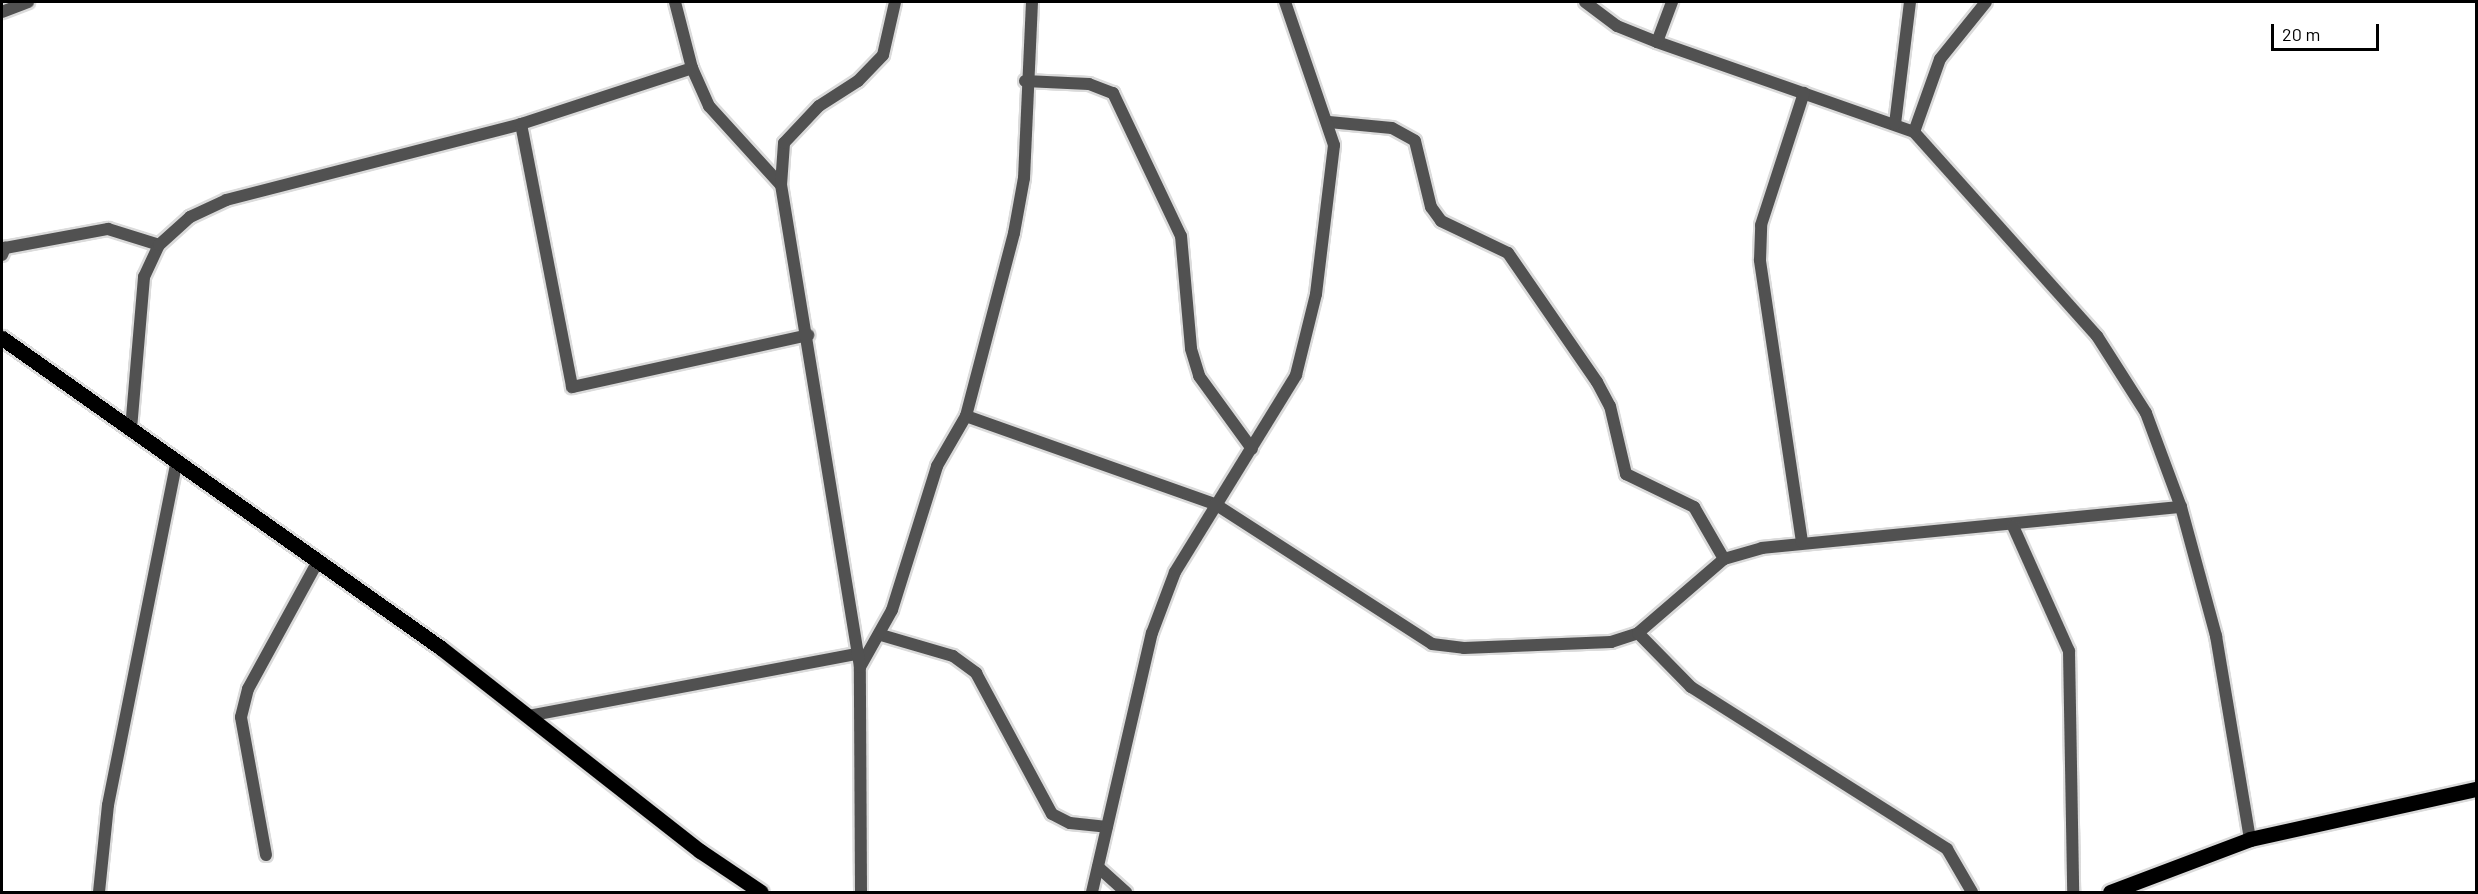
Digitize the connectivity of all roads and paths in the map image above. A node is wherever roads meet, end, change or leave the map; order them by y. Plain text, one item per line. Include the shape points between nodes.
1 (28, 2) edge
2 (675, 2) edge
3 (895, 2) edge
4 (1032, 2) edge
5 (1285, 2) edge
6 (1585, 2) edge
7 (1672, 2) edge
8 (1910, 2) edge
9 (1986, 2) edge
10 (2, 12) edge
11 (1657, 42) junction
12 (692, 68) junction
13 (1025, 81) junction
14 (1804, 93) junction
15 (1329, 122) junction
16 (521, 124) junction
17 (1894, 124) junction
18 (1914, 132) junction
19 (781, 186) junction
20 (159, 245) junction
21 (2, 255) edge
22 (808, 335) junction
23 (2, 338) edge
24 (966, 416) junction
25 (131, 429) junction
26 (1252, 449) junction
27 (177, 461) junction
28 (1215, 504) junction
29 (2181, 507) junction
30 (2013, 525) junction
31 (1802, 542) junction
32 (1724, 559) junction
33 (318, 561) junction
34 (1638, 633) junction
35 (881, 634) junction
36 (856, 654) junction
37 (860, 667) junction
38 (528, 716) junction
39 (2476, 789) edge
40 (1107, 827) junction
41 (2250, 839) junction
42 (266, 855) dead end
43 (1098, 867) junction
44 (99, 892) edge
45 (761, 892) edge
46 (861, 892) edge
47 (1092, 892) edge
48 (1126, 892) edge
49 (1972, 892) edge
50 (2073, 892) edge
51 (2110, 892) edge

1 - 10 street
2 - 12 street
3 - 19 street via 882,55 858,81 819,106 784,143
4 - 13 street
5 - 15 street
6 - 11 street via 1617,26
7 - 11 street
8 - 17 street
9 - 18 street via 1940,59
11 - 14 street
12 - 16 street
12 - 19 street via 709,106
13 - 24 street via 1024,178 1014,233
13 - 26 street via 1089,84 1113,93 1181,236 1191,349 1199,376
14 - 17 street
14 - 31 street via 1761,225 1760,260
15 - 26 street via 1333,186 1316,294 1296,375
15 - 32 street via 1392,128 1415,141 1431,207 1441,221 1508,253 1597,382 1610,406 1626,474 1694,507
16 - 20 street via 226,200 190,217
16 - 22 street via 572,387
17 - 18 street
18 - 29 street via 2097,336 2146,413
19 - 22 street
20 - 21 street via 108,229 5,248
20 - 25 street via 144,277
22 - 36 street
23 - 25 main road
24 - 28 street
24 - 35 street via 937,466
25 - 27 main road
26 - 28 street
27 - 33 main road
27 - 44 street via 108,805
28 - 34 street via 1432,644 1464,648 1599,642
28 - 40 street via 1175,572 1152,633
29 - 30 street
29 - 41 street via 2216,636
30 - 31 street
30 - 50 street via 2069,651
31 - 32 street
32 - 34 street
33 - 38 main road
33 - 42 street via 248,689 241,717
34 - 49 street via 1691,687 1947,849
35 - 37 street
35 - 40 street via 953,656 976,673 1052,814 1070,823
36 - 37 street
36 - 38 street
37 - 46 street
38 - 45 main road
39 - 41 main road
40 - 43 street
41 - 51 main road
43 - 47 street
43 - 48 street

